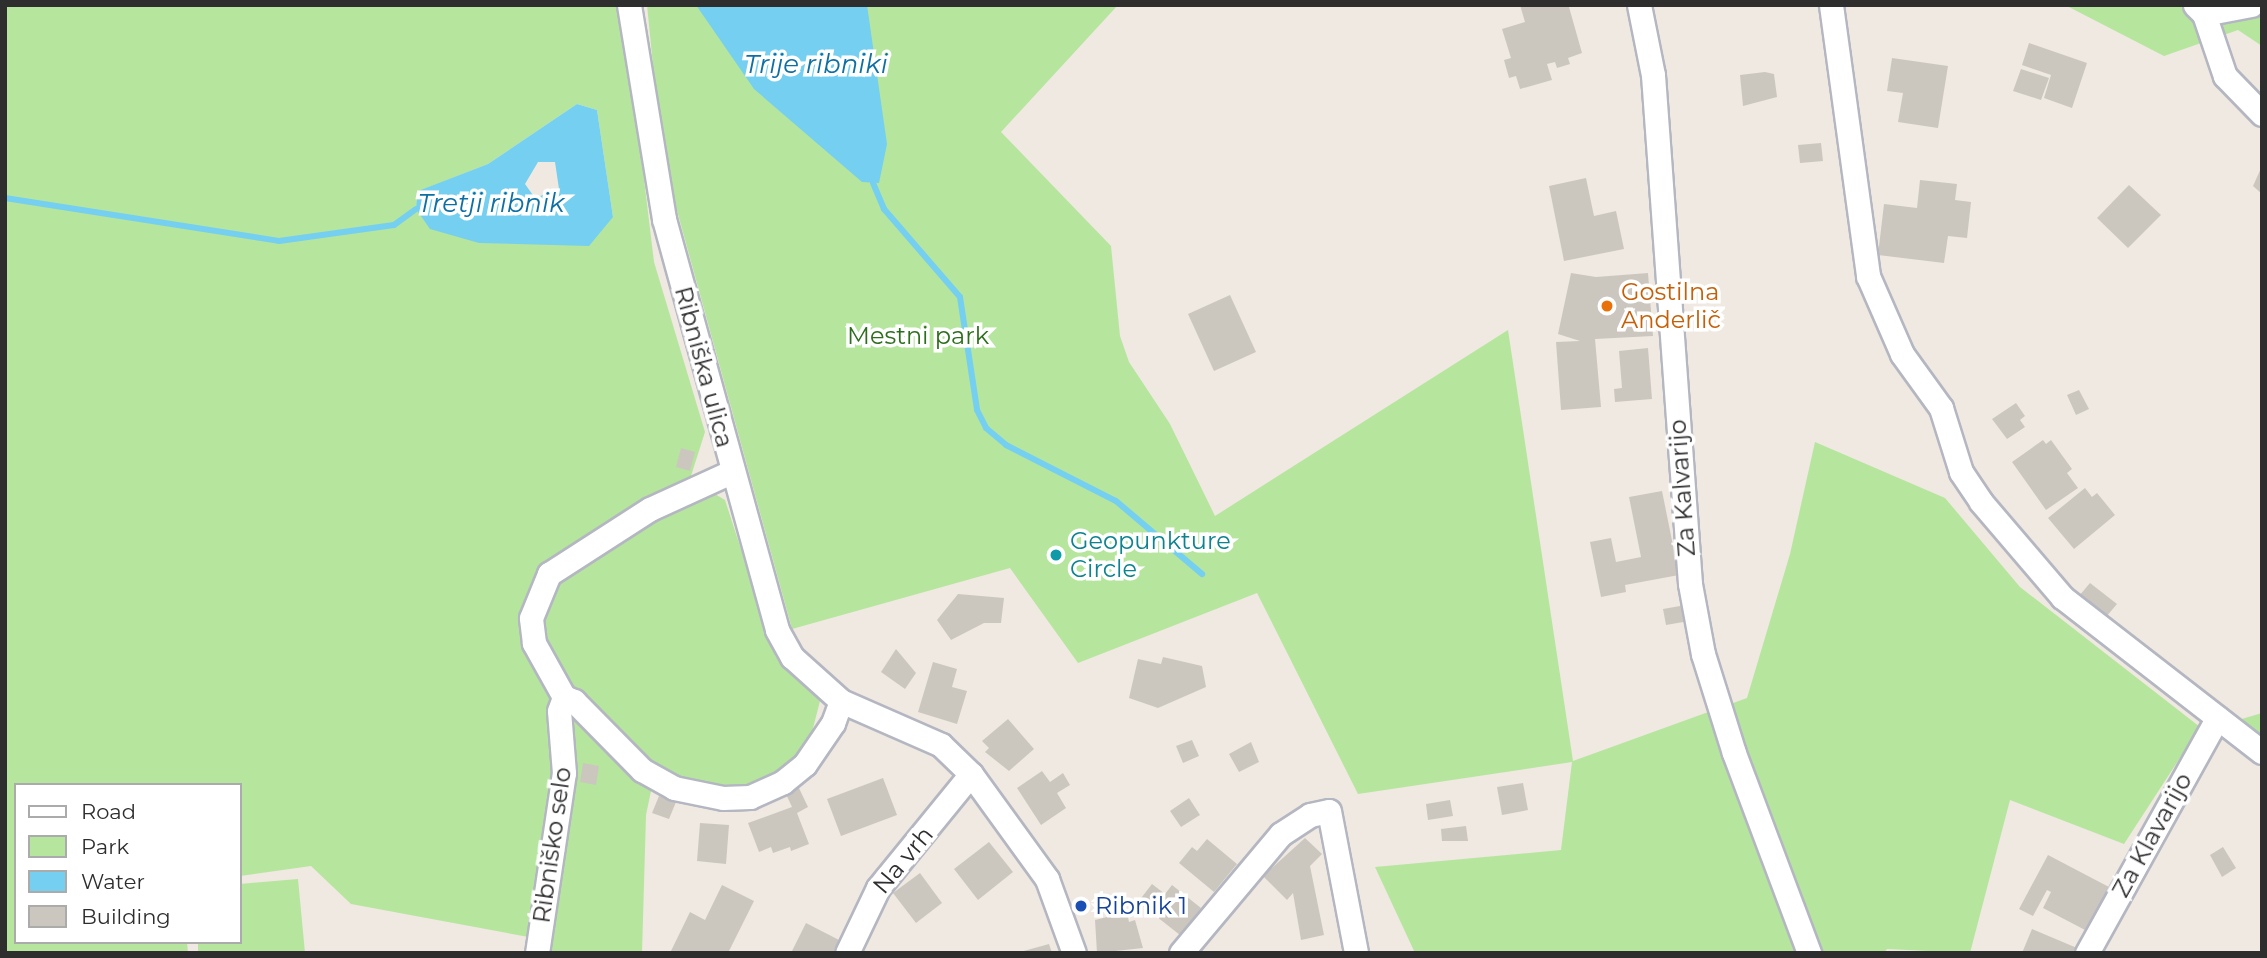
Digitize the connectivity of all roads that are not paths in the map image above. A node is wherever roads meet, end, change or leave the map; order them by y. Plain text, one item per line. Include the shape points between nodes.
1 (629, 5) edge
2 (1639, 5) edge
3 (1831, 5) edge
4 (2251, 5) edge
5 (2199, 10) edge
6 (2262, 114) edge
7 (731, 472) junction
8 (564, 697) junction
9 (841, 701) junction
10 (2217, 718) junction
11 (2262, 752) edge
12 (971, 774) junction
13 (537, 953) edge
14 (847, 953) edge
15 (1074, 953) edge
16 (1181, 953) edge
17 (1356, 953) edge
18 (1809, 953) edge
19 (2087, 953) edge

1 - 7 street, Ribniška ulica via 664,219
2 - 18 street, Za Kalvarijo via 1653,75 1690,584 1703,654 1730,741
3 - 10 street via 1868,276 1902,354 1941,408 1961,472 2062,597
4 - 5 street
5 - 6 street via 2225,76
7 - 8 street via 650,509 549,574 531,618 534,643
7 - 9 street, Ribniška ulica via 777,630 792,657
8 - 9 street via 575,701 642,771 674,788 723,798 750,797 783,782 805,764 833,723
8 - 13 street, Ribniško selo via 559,712 564,773
9 - 12 street, Ribniška ulica via 941,745
10 - 11 street
10 - 19 street, Za Klavarijo
12 - 14 street, Na vrh via 878,888
12 - 15 street, Ribniška ulica via 1047,879
16 - 17 street via 1281,834 1310,816 1329,811

